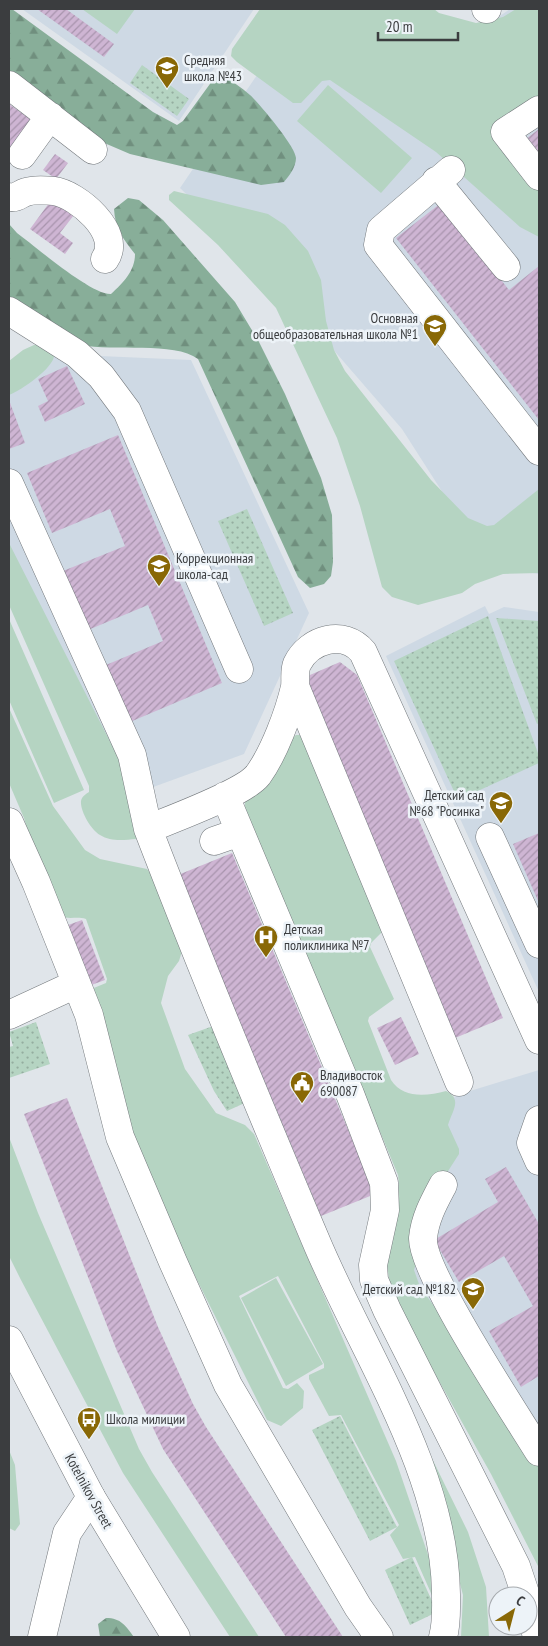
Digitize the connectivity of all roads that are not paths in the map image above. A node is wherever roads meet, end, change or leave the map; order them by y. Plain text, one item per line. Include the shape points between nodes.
1 (9, 85) edge
2 (539, 110) edge
3 (50, 116) junction
4 (93, 150) dead end
5 (22, 155) dead end
6 (539, 176) edge
7 (9, 196) edge
8 (105, 258) dead end
9 (506, 267) dead end
10 (9, 311) edge
11 (539, 451) edge
12 (9, 483) edge
13 (239, 669) dead end
14 (295, 686) junction
15 (225, 796) junction
16 (9, 822) edge
17 (148, 829) junction
18 (240, 832) junction
19 (490, 837) dead end
20 (214, 842) dead end
21 (539, 944) edge
22 (76, 984) junction
23 (9, 1015) edge
24 (539, 1040) edge
25 (459, 1082) dead end
26 (539, 1120) edge
27 (539, 1161) edge
28 (443, 1185) dead end
29 (9, 1340) edge
30 (539, 1452) edge
31 (91, 1497) junction
32 (523, 1586) edge
33 (44, 1636) edge
34 (176, 1637) edge
35 (379, 1637) edge
36 (443, 1637) edge

1 - 3 main road
2 - 6 main road via 505,132
3 - 4 main road
3 - 5 main road
7 - 8 main road via 15,198 43,190 64,194 102,224 110,246
9 - 11 main road via 444,176 381,230 378,245
10 - 13 main road via 77,354 101,376 126,411
12 - 17 main road via 132,755
14 - 15 main road via 277,741 257,776
14 - 24 main road via 296,666 304,652 314,646 345,638 363,652
14 - 25 main road
15 - 17 main road
15 - 18 main road
16 - 22 main road
17 - 36 main road via 322,1256 412,1450 440,1534 446,1573 446,1627
18 - 20 main road
18 - 32 main road via 384,1183 385,1210 373,1265 374,1280 516,1566
19 - 21 main road
22 - 23 main road
22 - 35 main road via 89,1015 120,1137 228,1384 358,1607
26 - 27 main road via 531,1143
28 - 30 main road via 428,1215 423,1240 427,1258 466,1332
29 - 31 main road, Kotelnikov Street
31 - 33 main road via 67,1533
31 - 34 main road, Kotelnikov Street

